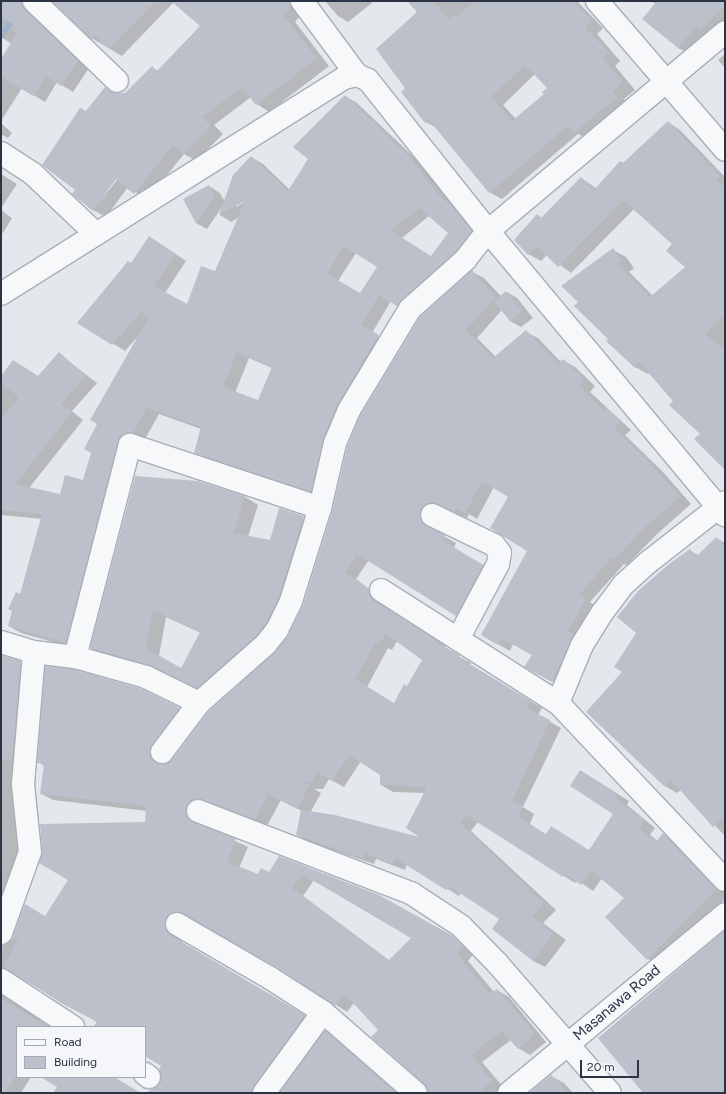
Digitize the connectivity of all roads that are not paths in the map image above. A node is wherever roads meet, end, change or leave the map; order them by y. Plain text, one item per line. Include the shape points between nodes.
1 (34, 1) edge
2 (302, 1) edge
3 (597, 1) edge
4 (725, 32) edge
5 (358, 75) junction
6 (117, 81) dead end
7 (664, 81) junction
8 (725, 150) edge
9 (1, 153) edge
10 (488, 231) junction
11 (95, 233) junction
12 (1, 294) edge
13 (320, 508) junction
14 (723, 508) edge
15 (432, 515) dead end
16 (381, 590) dead end
17 (458, 639) junction
18 (1, 642) edge
19 (34, 652) junction
20 (75, 657) junction
21 (199, 703) junction
22 (558, 703) junction
23 (162, 752) dead end
24 (198, 811) dead end
25 (725, 880) edge
26 (725, 914) edge
27 (177, 924) dead end
28 (1, 933) edge
29 (1, 980) edge
30 (322, 1012) junction
31 (71, 1026) edge
32 (568, 1043) junction
33 (264, 1093) edge
34 (416, 1093) edge
35 (509, 1093) edge
36 (610, 1093) edge

1 - 6 street
2 - 5 street
3 - 7 street
4 - 7 street
5 - 10 street via 368,80
5 - 11 street via 344,78
7 - 8 street
7 - 10 street
9 - 11 street via 33,174
10 - 13 street via 465,260 410,309 378,358 349,410 335,442
10 - 14 street
11 - 12 street
13 - 20 street via 130,445
13 - 21 street via 291,601 277,630 266,644
14 - 22 street via 646,564 624,584 602,612 582,645
15 - 17 street via 494,545 500,553 498,564
16 - 17 street
17 - 22 street
18 - 19 street
19 - 20 street
19 - 28 street via 23,784 30,852
20 - 21 street via 146,677
21 - 23 street
22 - 25 street
24 - 32 street via 410,893 461,926
26 - 32 street, Masanawa Road
27 - 30 street via 270,978
29 - 31 street
30 - 33 street
30 - 34 street
32 - 35 street, Masanawa Road
32 - 36 street

